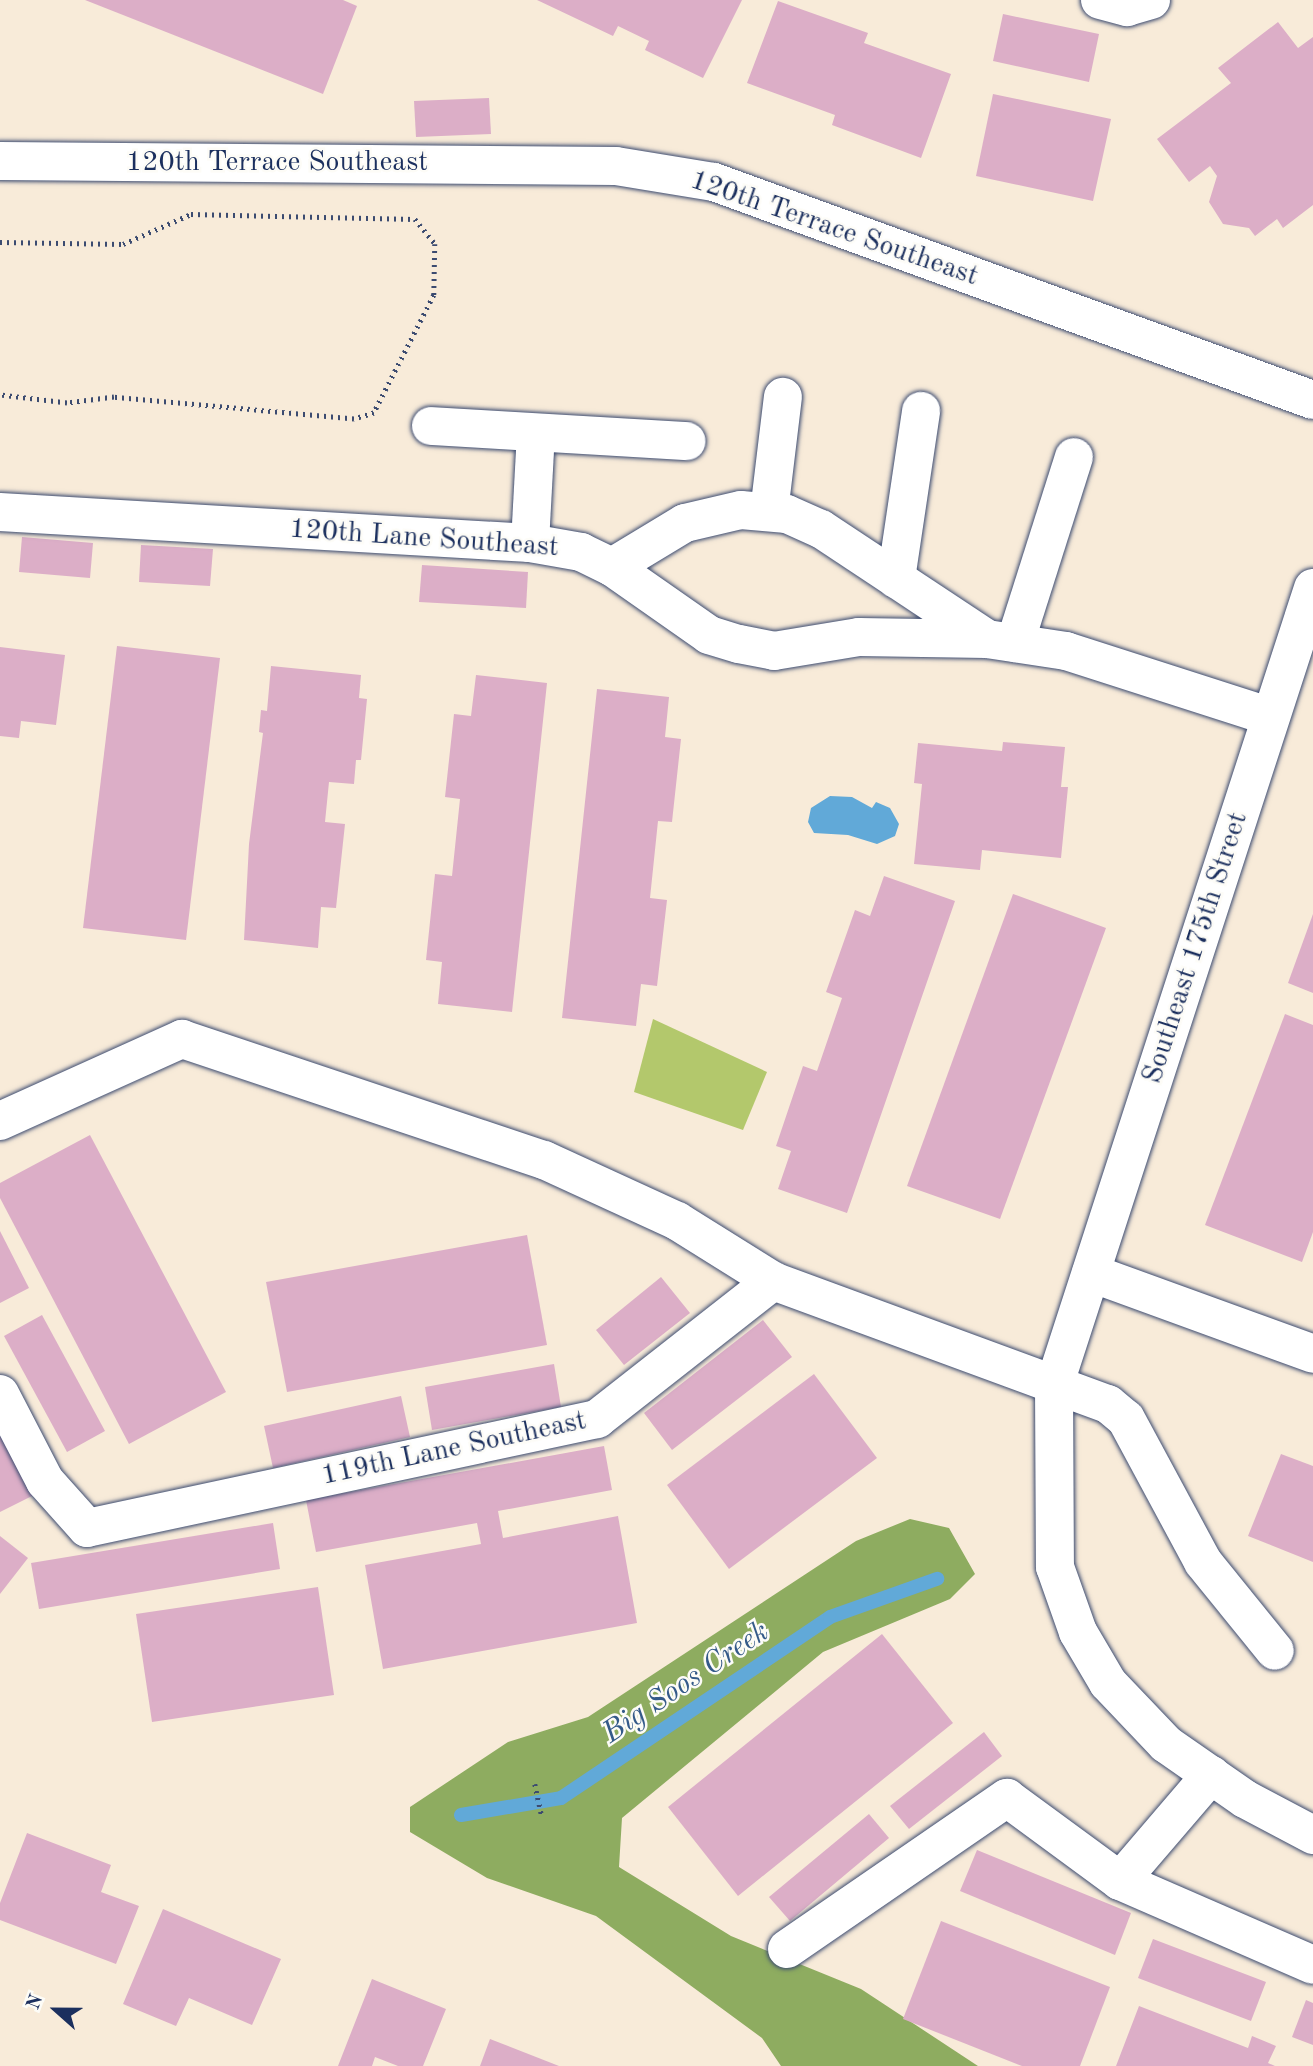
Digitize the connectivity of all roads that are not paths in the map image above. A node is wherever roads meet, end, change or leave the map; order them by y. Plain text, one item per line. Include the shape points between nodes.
1 (1100, 0) edge
2 (1151, 0) edge
3 (0, 161) edge
4 (783, 397) dead end
5 (1313, 400) edge
6 (921, 411) dead end
7 (431, 426) dead end
8 (536, 433) junction
9 (687, 441) dead end
10 (1074, 457) dead end
11 (0, 512) edge
12 (769, 512) junction
13 (530, 543) junction
14 (612, 567) junction
15 (896, 579) junction
16 (1309, 612) edge
17 (1001, 641) junction
18 (1271, 717) junction
19 (0, 1121) edge
20 (1091, 1273) junction
21 (773, 1281) junction
22 (1313, 1353) edge
23 (1054, 1386) junction
24 (0, 1394) edge
25 (1275, 1651) dead end
26 (1211, 1775) junction
27 (1313, 1835) edge
28 (1120, 1881) junction
29 (787, 1949) dead end
30 (1313, 1965) edge

1 - 2 street via 1127,7
3 - 5 street, 120th Terrace Southeast via 617,166 714,182
4 - 12 street
6 - 15 street
7 - 8 street
8 - 9 street
8 - 13 street
10 - 17 street
11 - 13 street, 120th Lane Southeast
12 - 14 street via 741,510 685,523
12 - 15 street via 787,513 821,528
13 - 14 street, 120th Lane Southeast via 581,552
14 - 17 street, 120th Lane Southeast via 709,635 774,651 859,637
15 - 17 street
16 - 18 street, Southeast 175th Street
17 - 18 street, 120th Lane Southeast via 1066,651
18 - 20 street, Southeast 175th Street
19 - 21 street via 181,1040 544,1160 677,1221
20 - 22 street
20 - 23 street, Southeast 175th Street
21 - 23 street
21 - 24 street, 119th Lane Southeast via 597,1419 87,1528 45,1481
23 - 25 street via 1108,1405 1126,1419 1203,1562
23 - 26 street, Southeast 175th Street via 1055,1567 1078,1632 1108,1683 1166,1744
26 - 27 street, Southeast 175th Street
26 - 28 street
28 - 29 street via 1007,1798
28 - 30 street

